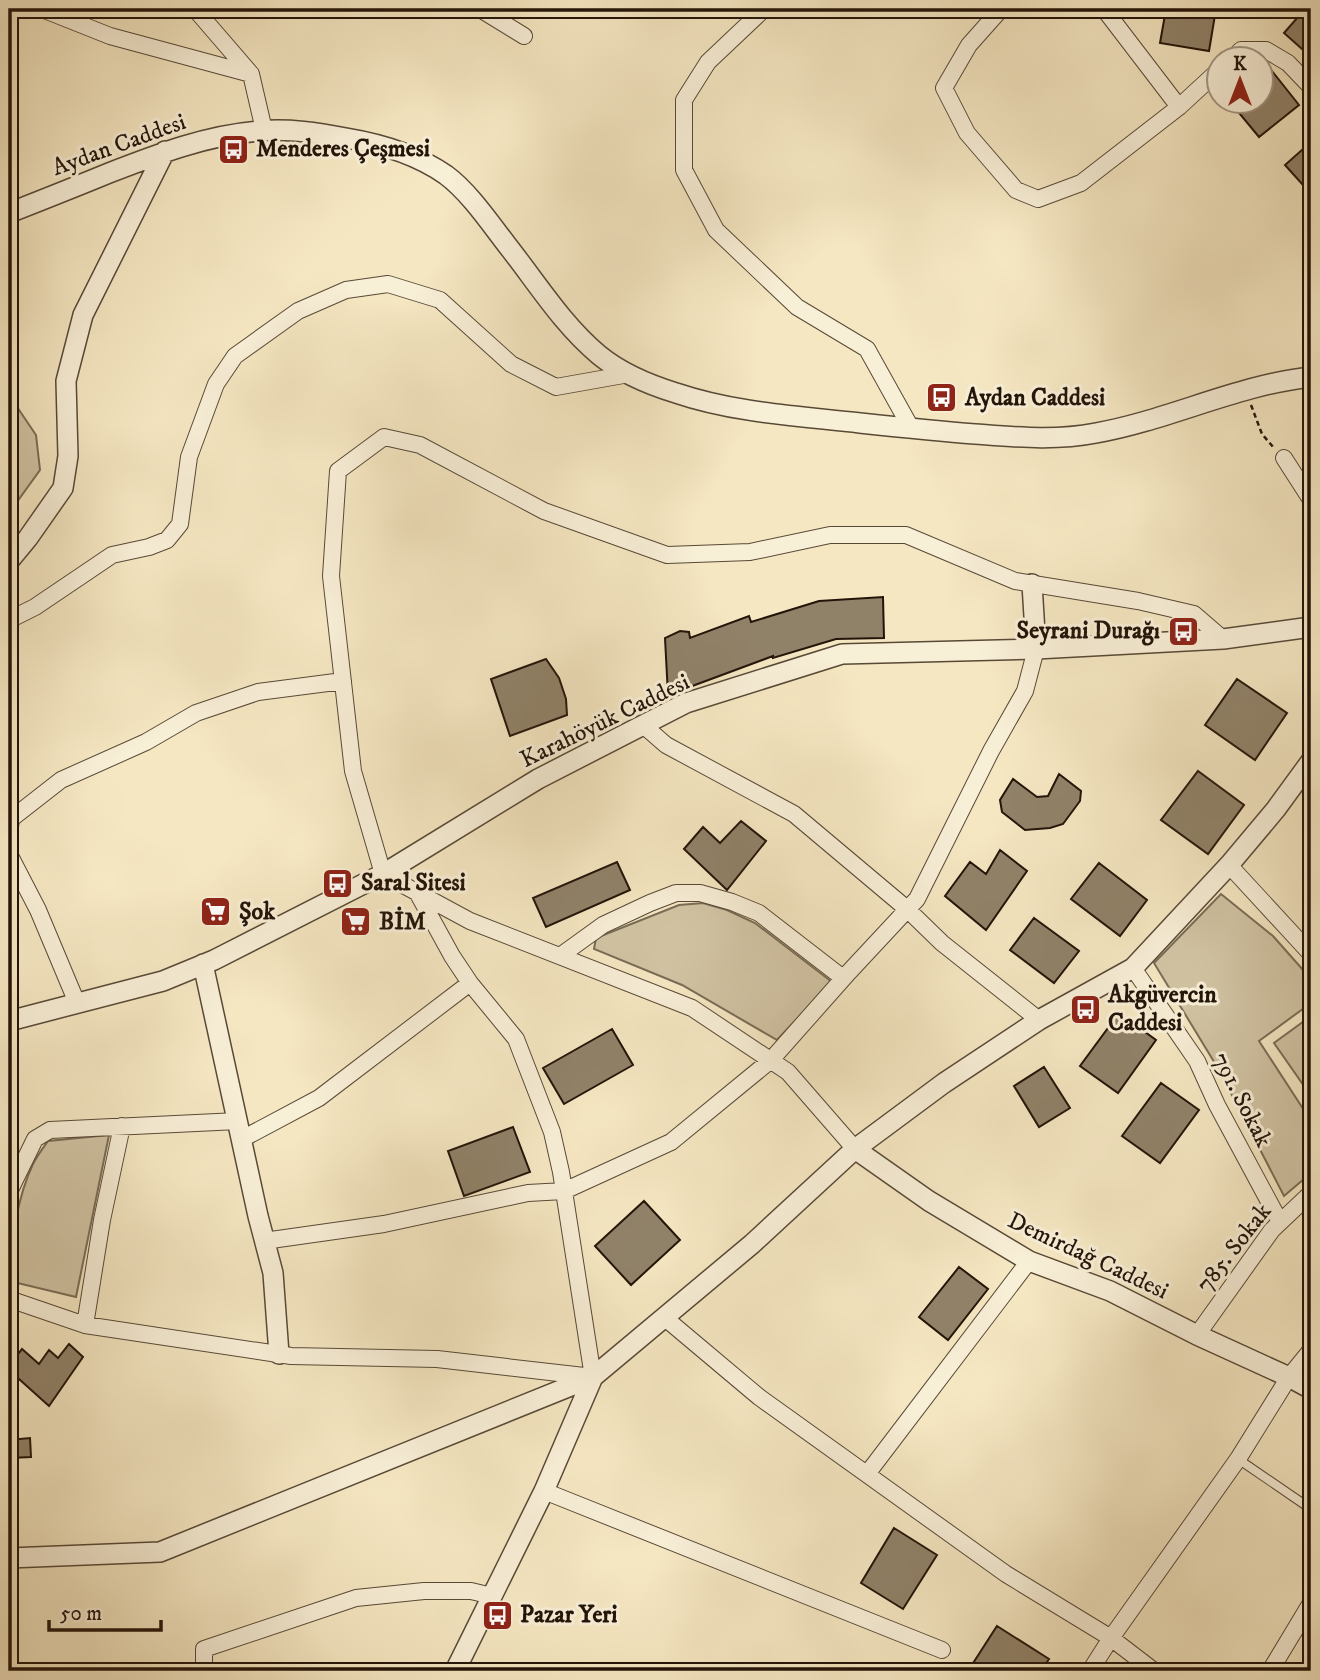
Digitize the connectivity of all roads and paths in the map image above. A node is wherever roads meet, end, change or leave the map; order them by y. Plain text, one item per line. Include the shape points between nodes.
1 (42, 9) edge
2 (195, 9) edge
3 (480, 9) edge
4 (764, 9) edge
5 (1001, 9) edge
6 (1104, 9) edge
7 (524, 36) dead end
8 (1274, 55) edge
9 (251, 74) junction
10 (1204, 84) edge
11 (1311, 87) edge
12 (1179, 107) junction
13 (264, 130) junction
14 (164, 151) junction
15 (9, 213) edge
16 (629, 374) junction
17 (1311, 377) edge
18 (1245, 390) junction
19 (911, 428) junction
20 (1284, 458) joint
21 (1311, 500) edge
22 (9, 561) edge
23 (1032, 584) junction
24 (9, 620) edge
25 (1311, 627) edge
26 (1223, 639) junction
27 (1036, 649) junction
28 (343, 681) junction
29 (643, 725) junction
30 (1311, 761) edge
31 (9, 835) edge
32 (9, 854) edge
33 (1229, 865) junction
34 (383, 874) junction
35 (418, 894) junction
36 (907, 909) junction
37 (1311, 954) edge
38 (560, 956) junction
39 (202, 964) junction
40 (1133, 968) junction
41 (844, 978) junction
42 (470, 983) junction
43 (77, 1003) junction
44 (1039, 1020) junction
45 (9, 1021) edge
46 (771, 1060) junction
47 (122, 1126) junction
48 (240, 1130) junction
49 (855, 1149) junction
50 (564, 1191) junction
51 (9, 1192) edge
52 (1311, 1193) edge
53 (1280, 1222) junction
54 (264, 1241) junction
55 (1029, 1261) junction
56 (9, 1299) edge
57 (665, 1318) junction
58 (85, 1325) junction
59 (1197, 1335) junction
60 (1311, 1350) edge
61 (279, 1354) junction
62 (593, 1377) junction
63 (1289, 1377) junction
64 (1311, 1389) edge
65 (1238, 1459) junction
66 (867, 1474) junction
67 (544, 1491) junction
68 (1311, 1509) edge
69 (9, 1558) edge
70 (492, 1596) junction
71 (1311, 1603) edge
72 (1111, 1638) junction
73 (942, 1650) dead end
74 (204, 1671) edge
75 (455, 1671) edge
76 (1090, 1671) edge
77 (1154, 1671) edge
78 (1270, 1671) edge

1 - 9 street via 110,36
2 - 9 street
3 - 7 street
4 - 19 street via 708,62 684,100 684,170 716,230 797,307 867,349
5 - 12 street via 969,45 944,88 967,133 1016,190 1038,199 1082,183
6 - 12 street
8 - 11 street
9 - 13 street
10 - 12 street
13 - 14 street, Aydan Caddesi
13 - 16 street, Aydan Caddesi via 367,141 419,159 448,177 560,315 601,357
14 - 15 street, Aydan Caddesi
14 - 22 street via 83,315 66,381 64,488
16 - 19 street, Aydan Caddesi via 673,393 727,407
16 - 24 street via 556,387 511,364 440,300 388,284 346,289 298,311 235,356 216,384 193,445 180,524 167,540 112,555
17 - 18 street, Aydan Caddesi
18 - 19 street, Aydan Caddesi via 1130,426 1071,437 1034,439
18 - 20 path via 1262,434
20 - 21 street
23 - 26 street via 1194,614
23 - 27 street
23 - 28 street via 906,536 830,536 750,552 667,555 544,511 421,445 384,437 338,471 331,576
25 - 26 street, Karahöyük Caddesi
26 - 27 street, Karahöyük Caddesi
27 - 29 street, Karahöyük Caddesi via 842,654 685,704
27 - 36 street via 1026,691 990,751 917,899
28 - 31 street via 258,692 196,713 146,742 61,780 11,819
28 - 34 street via 353,771
29 - 34 street, Karahöyük Caddesi via 538,779
29 - 36 street via 666,745 794,814
30 - 33 street
32 - 43 street
33 - 37 street
33 - 40 street
34 - 35 street
34 - 39 street, Karahöyük Caddesi
35 - 38 street via 470,921
35 - 42 street
36 - 41 street
36 - 44 street
38 - 41 street via 603,925 676,893 700,893 759,914
38 - 46 street via 692,1008
39 - 43 street, Karahöyük Caddesi via 163,981
39 - 48 street
40 - 44 street
40 - 53 street, 791. Sokak via 1197,1061
41 - 46 street
42 - 48 street via 319,1098
42 - 50 street via 516,1039 552,1132
43 - 45 street, Karahöyük Caddesi
44 - 49 street
46 - 49 street via 788,1072
46 - 50 street via 671,1142
47 - 48 street
47 - 51 street via 50,1130 35,1139
47 - 58 street
48 - 54 street
49 - 55 street, Demirdağ Caddesi via 929,1201
49 - 57 street
50 - 54 street via 528,1192 384,1224
50 - 62 street
52 - 53 street, 785. Sokak
53 - 59 street, 785. Sokak
54 - 61 street via 272,1273
55 - 59 street, Demirdağ Caddesi via 1110,1291
55 - 66 street
56 - 58 street
57 - 62 street
57 - 66 street via 759,1397
58 - 61 street
59 - 63 street, Demirdağ Caddesi
60 - 63 street
61 - 62 street via 437,1359
62 - 67 street
62 - 69 street via 160,1552
63 - 64 street, Demirdağ Caddesi
63 - 65 street
65 - 68 lane
65 - 72 street
66 - 72 street via 1006,1574
67 - 70 street
67 - 73 street
70 - 74 street via 424,1591 356,1598 204,1649
70 - 75 street
71 - 78 street
72 - 76 street
72 - 77 street

